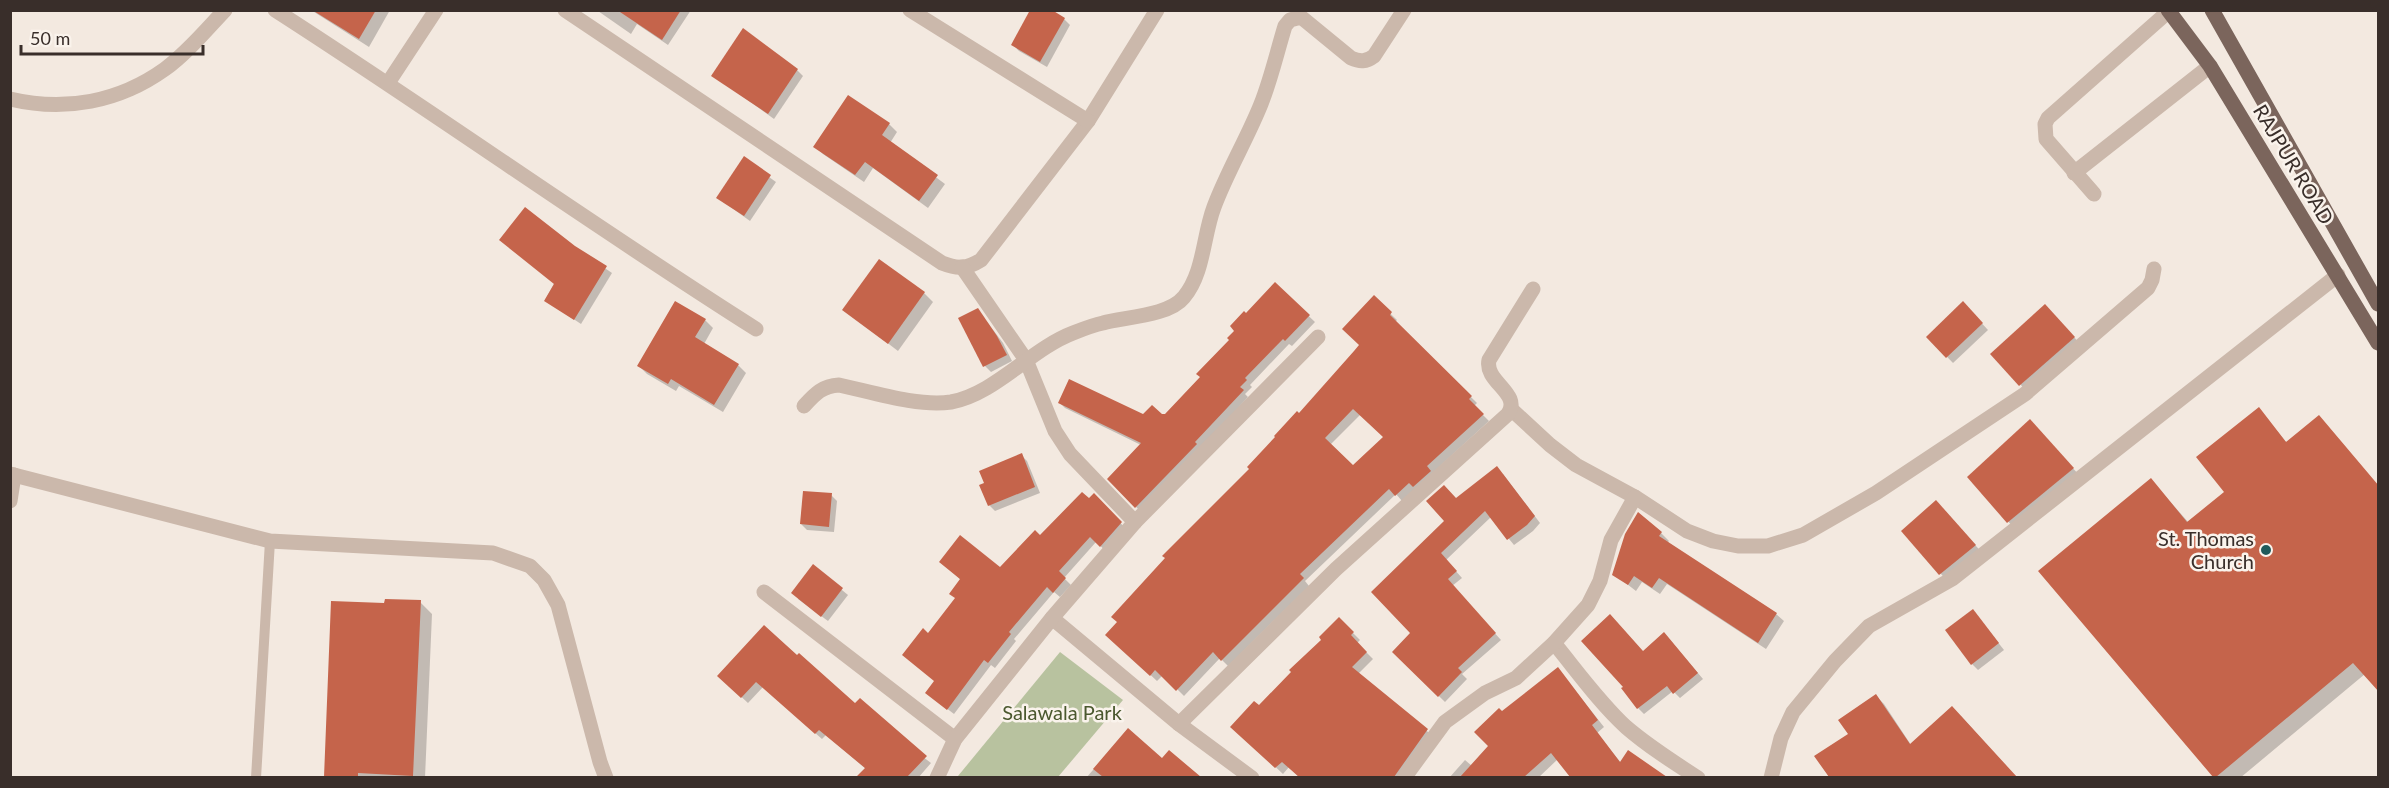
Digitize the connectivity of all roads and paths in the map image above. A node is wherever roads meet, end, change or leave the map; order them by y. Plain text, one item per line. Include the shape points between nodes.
1 (225, 10) edge
2 (275, 10) edge
3 (436, 10) edge
4 (565, 10) edge
5 (910, 10) edge
6 (1157, 10) edge
7 (1404, 10) edge
8 (2212, 10) edge
9 (2169, 11) edge
10 (2210, 66) junction
11 (388, 83) junction
12 (10, 99) edge
13 (1088, 121) junction
14 (2074, 173) junction
15 (2094, 194) dead end
16 (962, 267) junction
17 (2154, 269) dead end
18 (2338, 275) junction
19 (1533, 290) dead end
20 (2379, 304) edge
21 (756, 329) dead end
22 (1318, 337) dead end
23 (2379, 343) edge
24 (1026, 360) junction
25 (804, 406) dead end
26 (1511, 409) junction
27 (12, 474) edge
28 (1635, 497) junction
29 (10, 501) edge
30 (1135, 522) junction
31 (270, 541) junction
32 (764, 592) dead end
33 (1052, 618) junction
34 (1554, 643) junction
35 (1179, 724) junction
36 (955, 739) junction
37 (256, 777) edge
38 (606, 777) edge
39 (937, 777) edge
40 (1252, 777) edge
41 (1404, 777) edge
42 (1698, 777) edge
43 (1771, 777) edge

1 - 12 street via 166,68 132,89 91,103 55,106
2 - 11 street
3 - 11 street
4 - 16 street via 942,263
5 - 13 street
6 - 13 street
7 - 24 street via 1374,56 1359,61 1301,17 1290,20 1261,104 1214,207 1195,278 1182,299 1166,309 1101,323 1068,335
8 - 20 main road, RAJPUR ROAD
9 - 10 main road, RAJPUR ROAD
9 - 14 street via 2048,118 2046,139
10 - 14 street
10 - 18 main road, RAJPUR ROAD
11 - 21 street via 665,272
13 - 16 street via 981,260
14 - 15 street
16 - 24 street
17 - 28 street via 2148,288 2025,394 1876,493 1803,535 1768,546 1713,541 1687,531
18 - 23 main road, RAJPUR ROAD
18 - 43 street via 1952,579 1869,626 1792,712
19 - 26 street via 1489,360 1489,373 1510,398
22 - 30 street
24 - 25 street via 1013,372 954,401 913,400 839,385 818,391
24 - 30 street via 1055,432 1070,454
26 - 28 street via 1576,465
26 - 35 street via 1336,569
27 - 29 street
27 - 31 street
28 - 34 street via 1611,540 1596,592
30 - 33 street
31 - 37 lane
31 - 38 street via 493,553 530,566 544,580 558,605
32 - 36 street
33 - 35 street
33 - 36 street
34 - 41 street via 1516,678 1453,714
34 - 42 street via 1626,726
35 - 40 street
36 - 39 street

